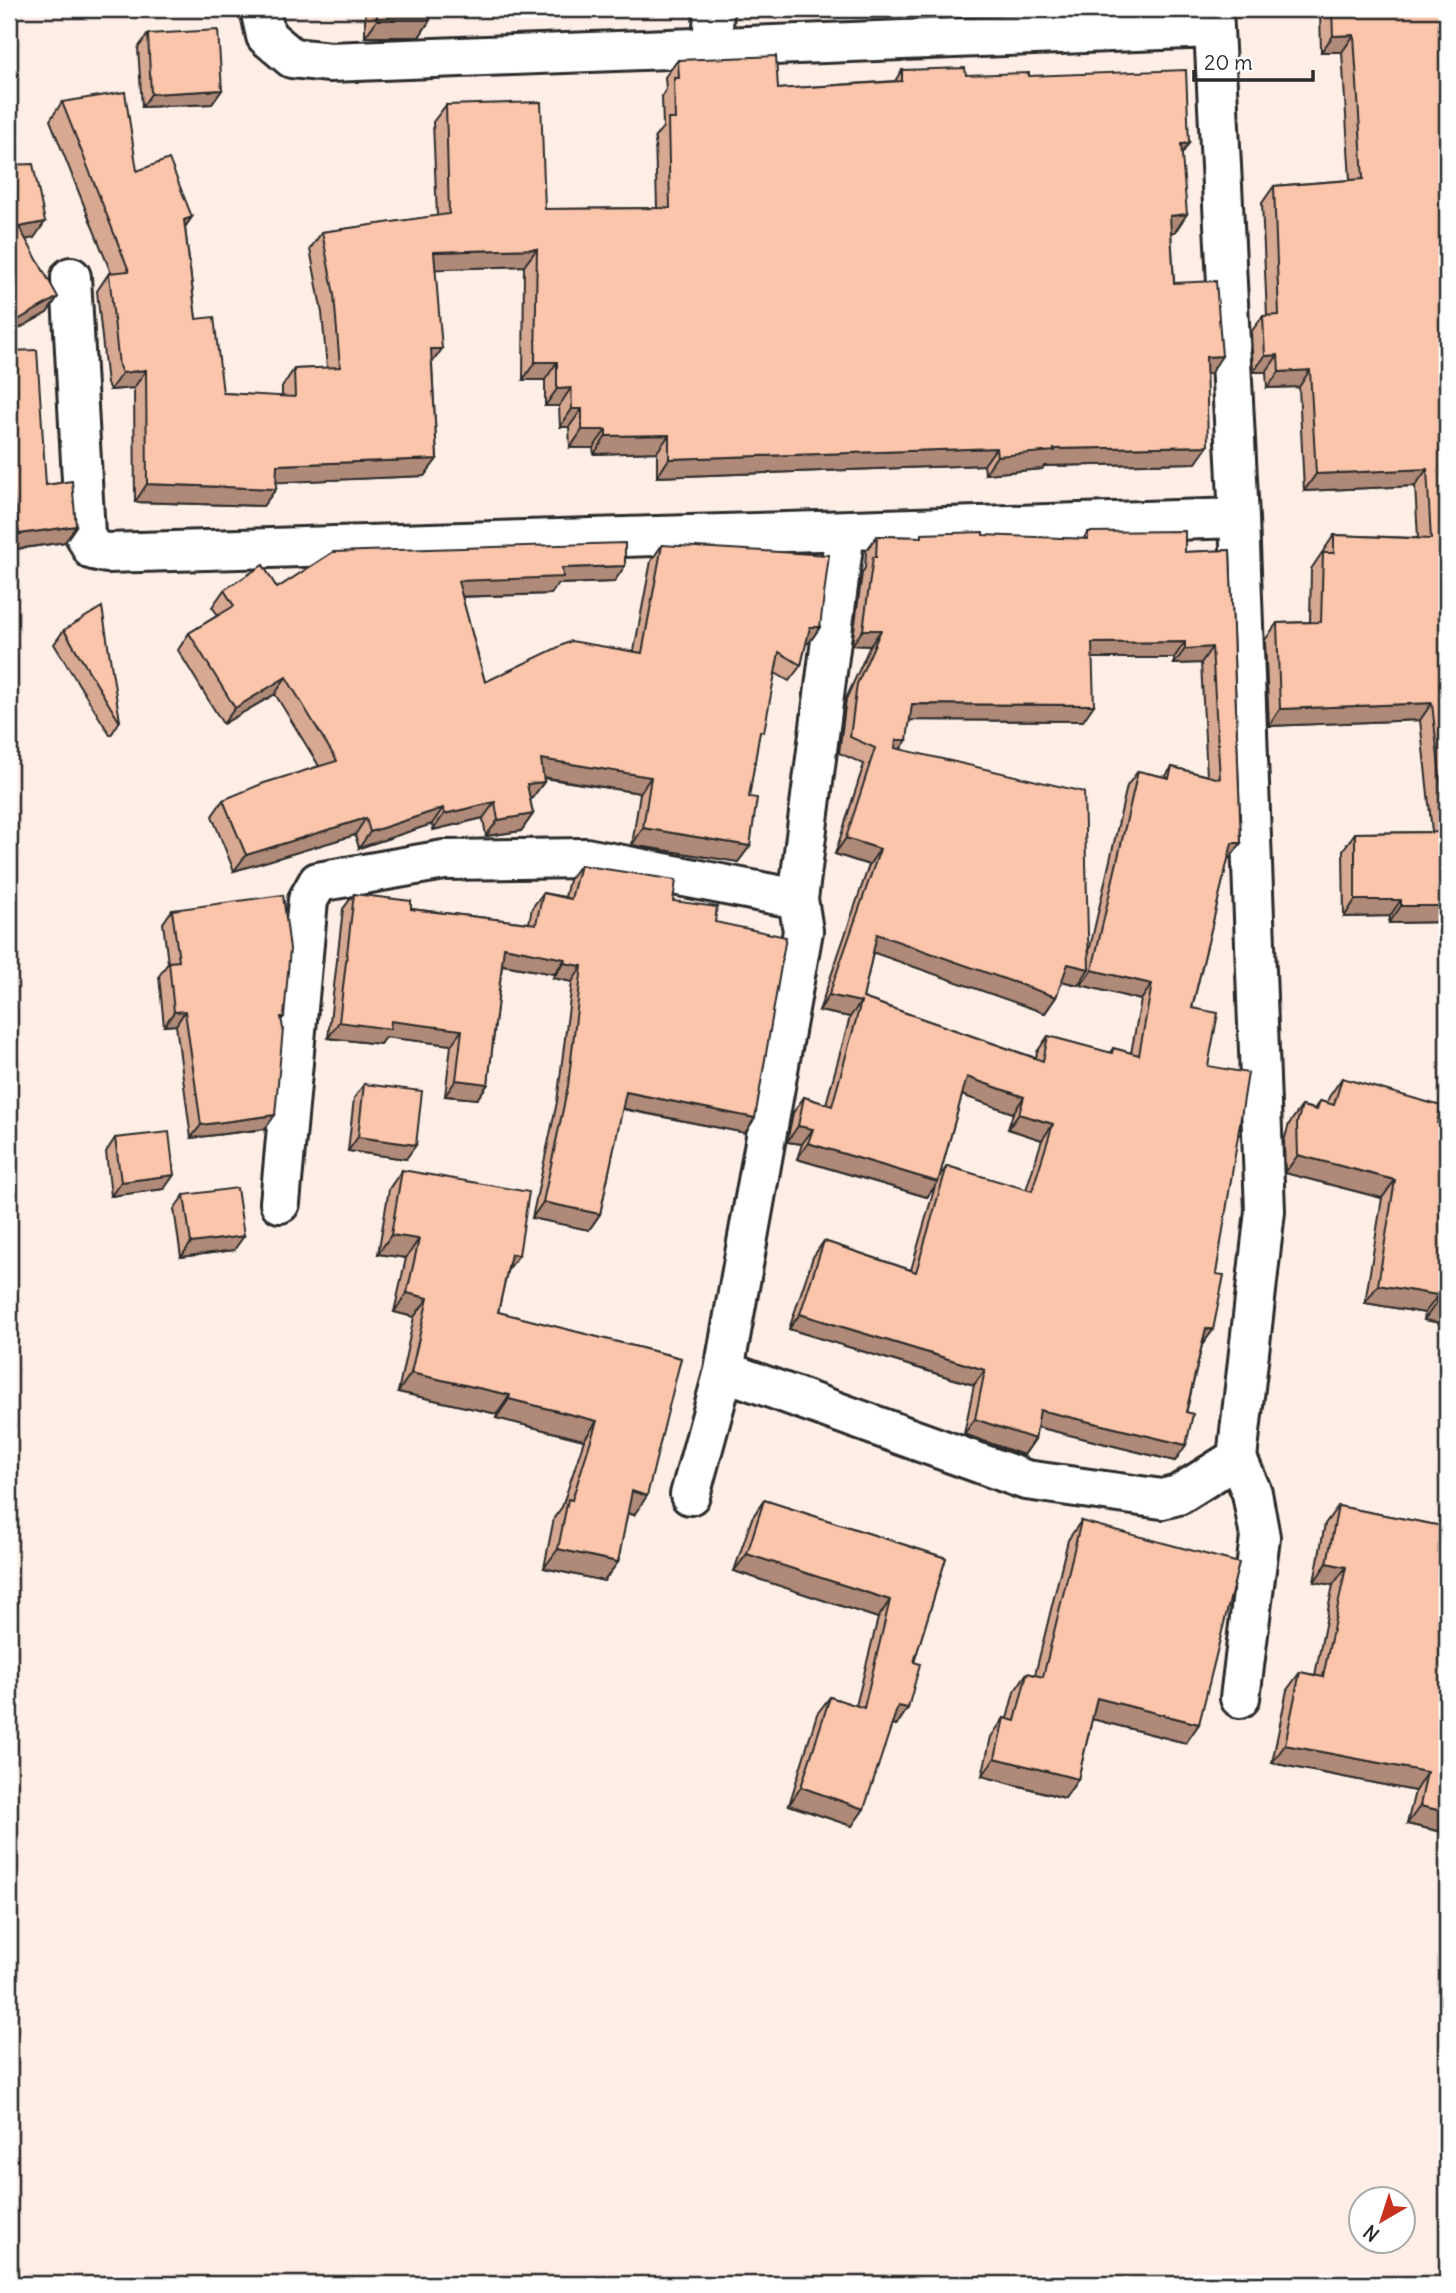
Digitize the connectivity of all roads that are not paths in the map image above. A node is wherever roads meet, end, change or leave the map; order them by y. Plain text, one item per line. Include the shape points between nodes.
1 (260, 9) edge
2 (714, 9) edge
3 (1214, 18) edge
4 (712, 50) junction
5 (71, 277) dead end
6 (1239, 517) junction
7 (845, 531) junction
8 (798, 899) junction
9 (280, 1203) dead end
10 (724, 1371) junction
11 (1237, 1458) junction
12 (690, 1495) dead end
13 (1240, 1698) dead end

1 - 4 street via 266,36 292,58 330,62
2 - 4 street
3 - 4 street
3 - 6 street
5 - 7 street via 85,535 93,550
6 - 7 street
6 - 11 street via 1265,1211
7 - 8 street
8 - 9 street via 586,858 444,860 318,882 307,900
8 - 10 street via 803,931
10 - 11 street via 1026,1480 1162,1499 1178,1495
10 - 12 street
11 - 13 street via 1252,1493 1261,1537

